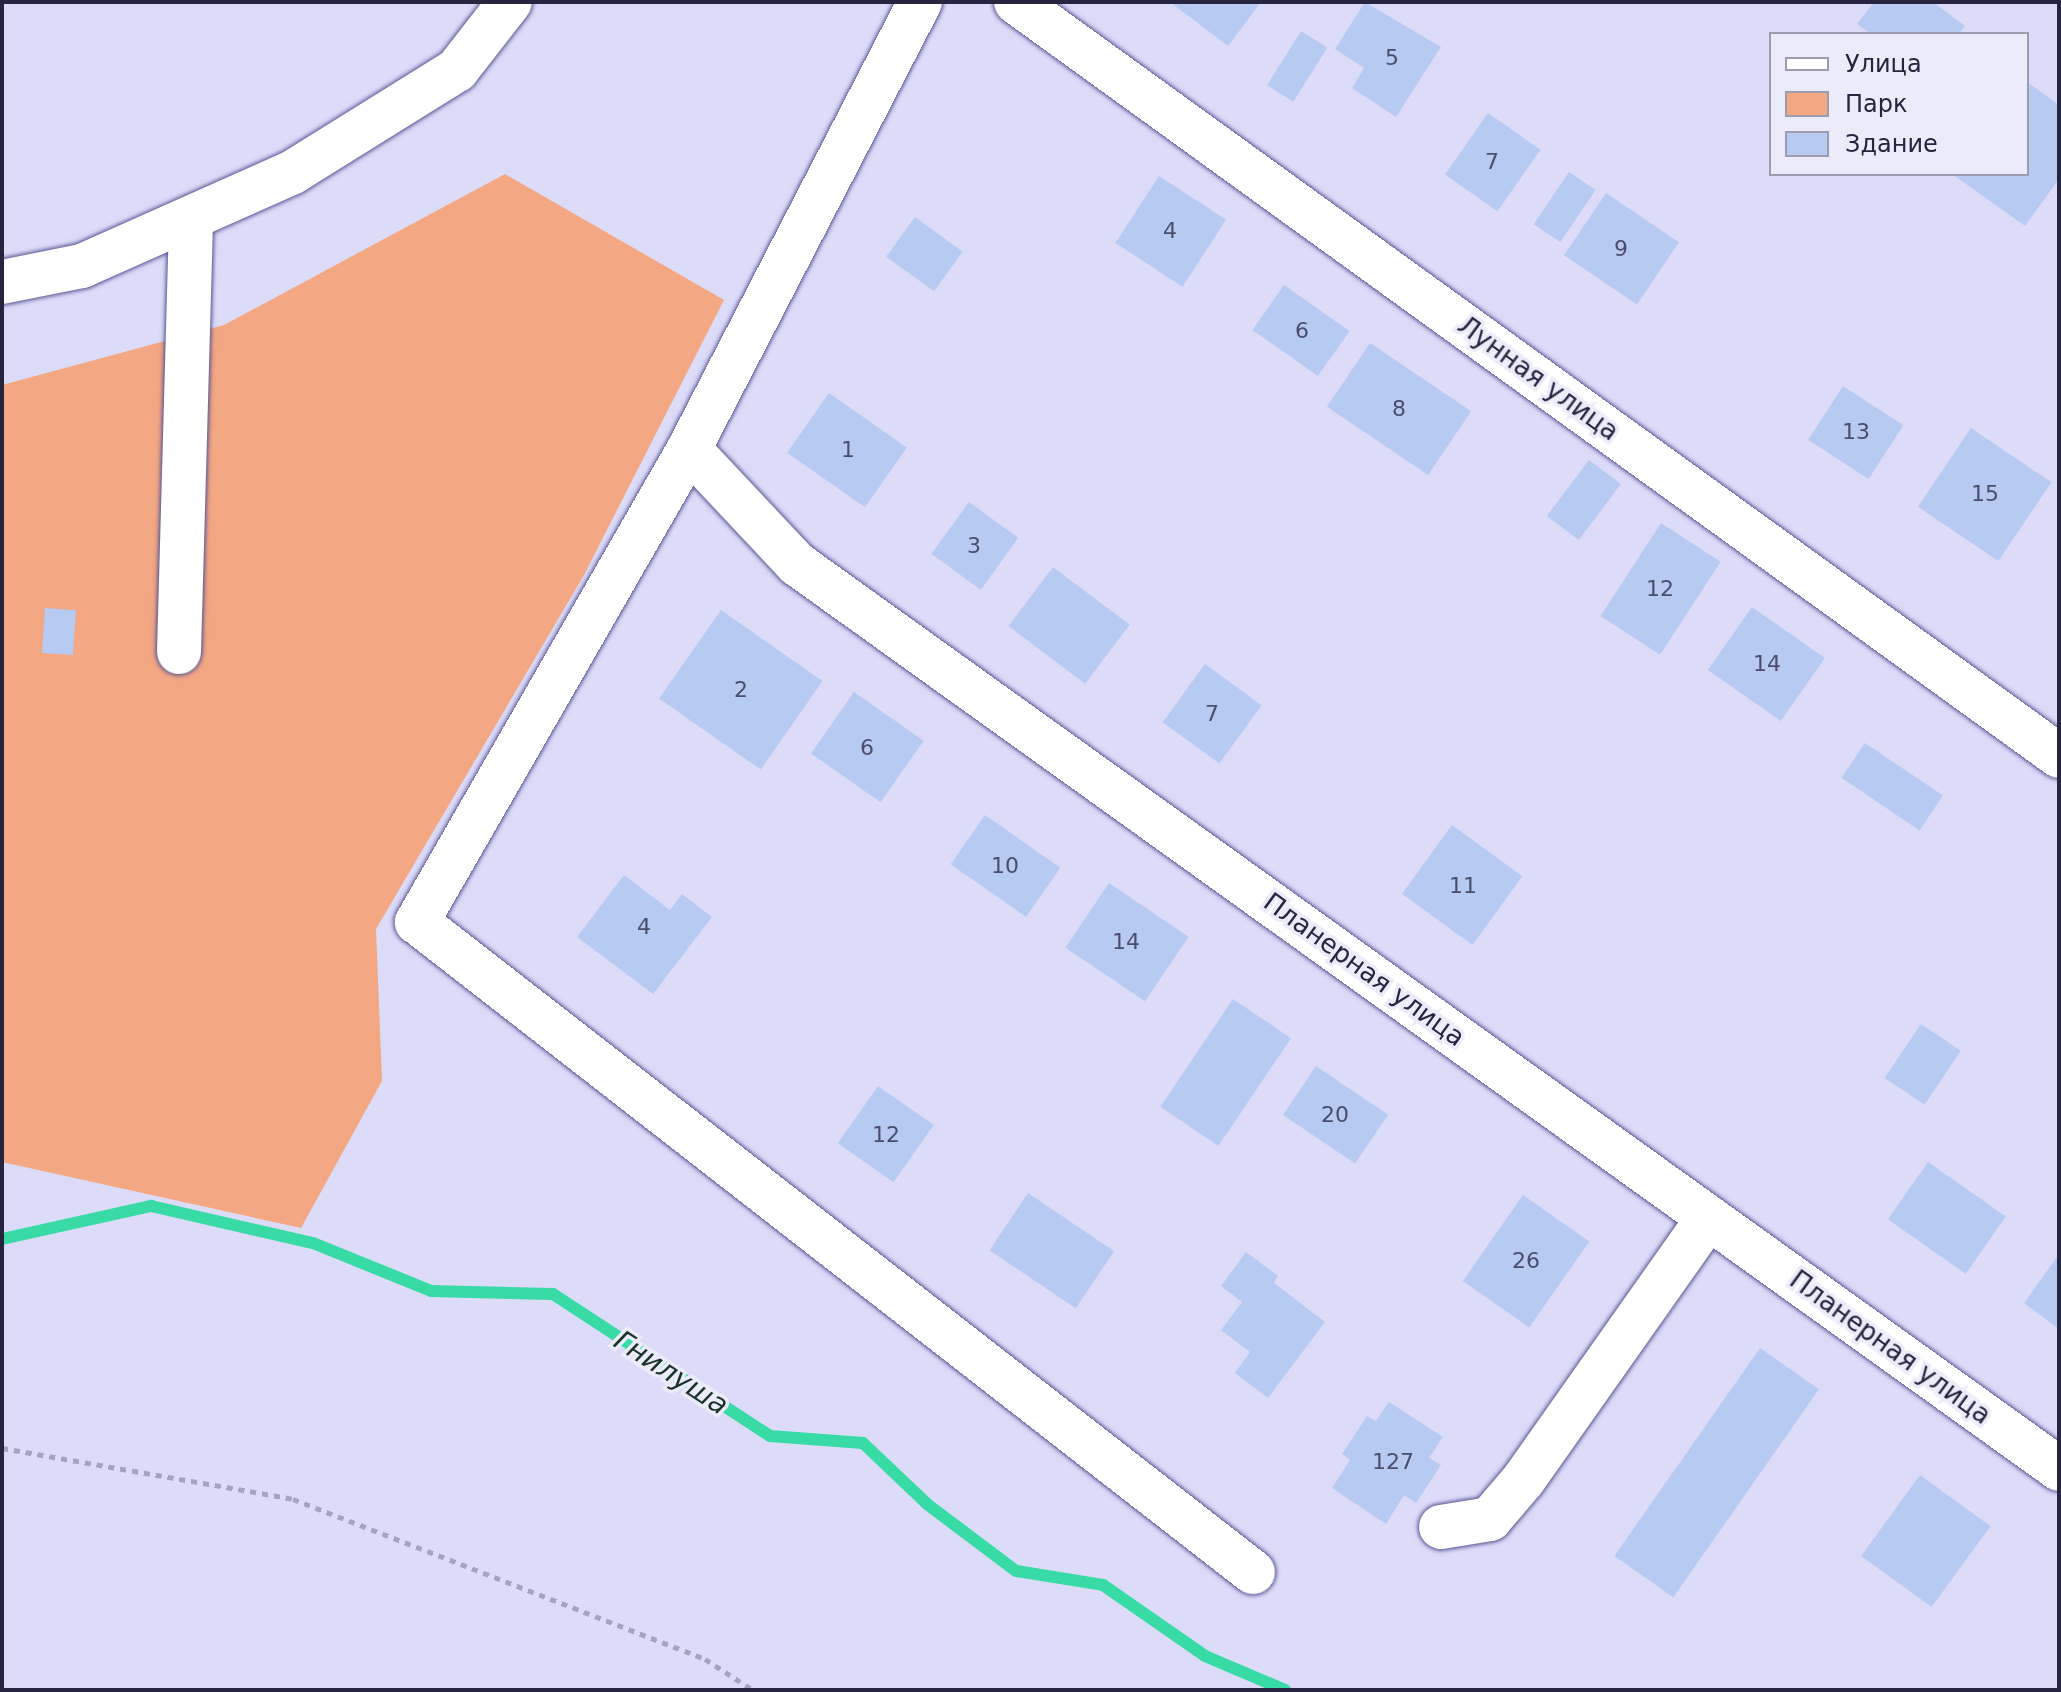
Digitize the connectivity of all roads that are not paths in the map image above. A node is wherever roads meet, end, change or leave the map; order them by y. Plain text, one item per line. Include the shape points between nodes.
1 (510, 2) edge
2 (920, 2) edge
3 (1016, 2) edge
4 (191, 218) junction
5 (2, 282) edge
6 (689, 449) junction
7 (179, 652) dead end
8 (2059, 756) edge
9 (1708, 1218) junction
10 (2059, 1469) edge
11 (1441, 1527) dead end
12 (1253, 1572) dead end

1 - 4 street via 457,70 293,172
2 - 6 street
3 - 8 street, Лунная улица
4 - 5 street via 82,266
4 - 7 street
6 - 9 street, Планерная улица via 797,564
6 - 12 street via 417,922
9 - 10 street, Планерная улица
9 - 11 street via 1490,1519

